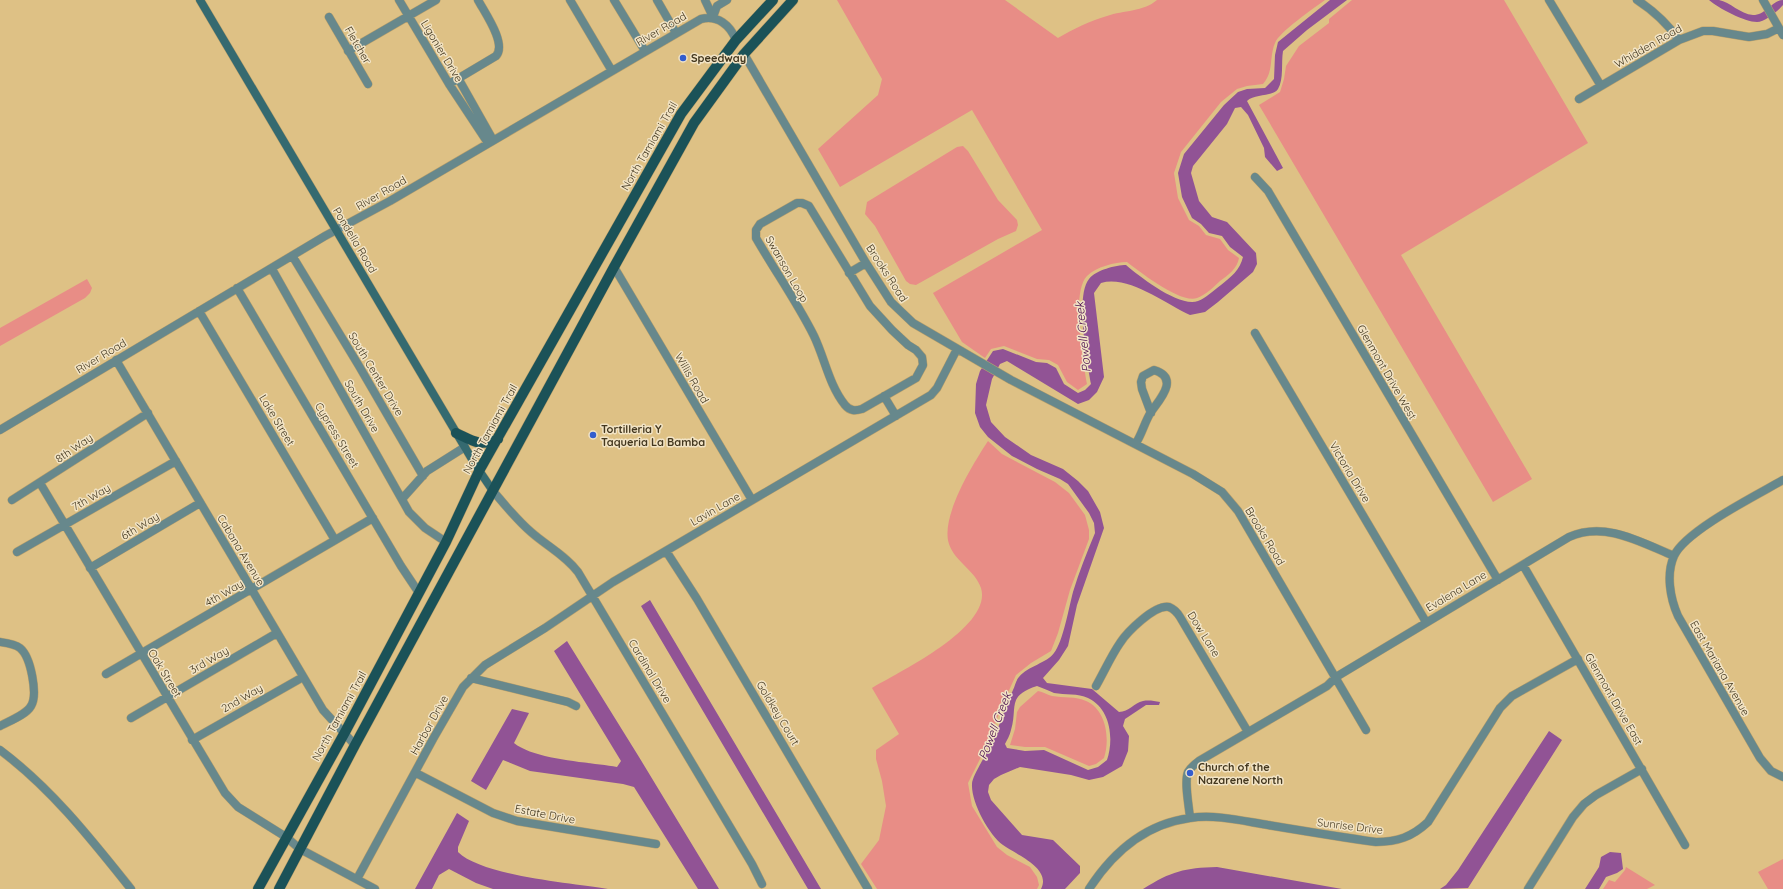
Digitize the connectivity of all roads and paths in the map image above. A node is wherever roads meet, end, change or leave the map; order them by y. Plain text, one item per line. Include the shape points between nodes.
1 (200, 0) edge
2 (399, 0) edge
3 (436, 0) edge
4 (478, 0) edge
5 (570, 0) edge
6 (614, 0) edge
7 (657, 0) edge
8 (705, 0) edge
9 (727, 0) edge
10 (773, 0) edge
11 (793, 0) edge
12 (1549, 0) edge
13 (1637, 0) edge
14 (1763, 1) edge
15 (408, 16) junction
16 (329, 17) dead end
17 (713, 17) junction
18 (755, 19) junction
19 (1781, 32) edge
20 (676, 33) junction
21 (736, 40) junction
22 (1679, 40) junction
23 (348, 51) junction
24 (645, 51) junction
25 (744, 54) junction
26 (612, 71) junction
27 (458, 78) junction
28 (726, 78) junction
29 (368, 84) dead end
30 (449, 84) junction
31 (1601, 86) junction
32 (1579, 99) dead end
33 (476, 107) junction
34 (467, 112) junction
35 (491, 142) junction
36 (1255, 177) dead end
37 (336, 230) junction
38 (612, 235) junction
39 (293, 257) junction
40 (866, 262) junction
41 (614, 266) junction
42 (272, 269) junction
43 (848, 273) junction
44 (238, 288) junction
45 (199, 311) junction
46 (1254, 333) dead end
47 (957, 349) junction
48 (116, 360) junction
49 (884, 396) junction
50 (148, 413) junction
51 (1151, 413) junction
52 (896, 416) junction
53 (0, 430) edge
54 (456, 433) junction
55 (498, 439) junction
56 (1136, 443) junction
57 (465, 447) junction
58 (176, 461) junction
59 (479, 471) junction
60 (423, 476) junction
61 (1783, 480) edge
62 (40, 483) junction
63 (493, 491) junction
64 (402, 499) junction
65 (12, 500) dead end
66 (752, 500) junction
67 (200, 502) junction
68 (373, 518) junction
69 (65, 525) junction
70 (335, 540) junction
71 (446, 542) junction
72 (666, 550) junction
73 (17, 552) dead end
74 (1674, 556) junction
75 (1523, 565) junction
76 (90, 568) junction
77 (1498, 580) junction
78 (252, 590) junction
79 (419, 593) junction
80 (592, 596) junction
81 (1426, 622) junction
82 (277, 633) junction
83 (0, 642) edge
84 (141, 654) junction
85 (1578, 659) junction
86 (106, 674) dead end
87 (303, 677) junction
88 (1336, 677) junction
89 (471, 678) junction
90 (1096, 686) dead end
91 (168, 698) junction
92 (576, 706) dead end
93 (131, 718) dead end
94 (0, 726) edge
95 (1366, 730) dead end
96 (1248, 732) junction
97 (344, 734) junction
98 (192, 740) junction
99 (355, 745) junction
100 (0, 750) edge
101 (1642, 769) junction
102 (416, 773) junction
103 (1783, 777) edge
104 (1190, 818) junction
105 (286, 837) junction
106 (656, 844) dead end
107 (1685, 845) dead end
108 (300, 849) junction
109 (357, 879) junction
110 (762, 884) dead end
111 (131, 889) edge
112 (258, 889) edge
113 (279, 889) edge
114 (375, 889) edge
115 (868, 889) edge
116 (1089, 889) edge
117 (1528, 889) edge

1 - 37 main road, Pondella Road
2 - 15 street, Ligonier Drive
3 - 15 street
4 - 27 street via 499,41 500,49 496,56
5 - 26 street
6 - 24 street
7 - 20 street
8 - 17 street
9 - 17 street via 717,6
10 - 18 main road, North Tamiami Trail
11 - 25 main road
12 - 31 street
13 - 22 street via 1666,22
14 - 19 street
15 - 23 street
15 - 30 street, Ligonier Drive
16 - 23 street, Fletcher
17 - 20 street, River Road via 702,19
17 - 21 street via 727,25
18 - 21 main road, North Tamiami Trail
18 - 25 main road
19 - 22 street, Whidden Road via 1749,37 1703,31
20 - 24 street, River Road
21 - 28 main road via 736,54
21 - 38 main road, North Tamiami Trail via 681,114
22 - 31 street, Whidden Road
23 - 29 street, Fletcher
24 - 26 street, River Road
25 - 28 main road
25 - 40 street, Brooks Road
26 - 35 street, River Road
27 - 30 street
27 - 33 street, Ligonier Drive
28 - 41 main road via 694,123
30 - 34 street, Ligonier Drive
31 - 32 street, Whidden Road
33 - 34 street
33 - 35 street, Ligonier Drive
34 - 35 street, Ligonier Drive
35 - 37 street, River Road
36 - 77 street, Glenmont Drive West via 1268,191
37 - 39 street, River Road
37 - 54 main road, Pondella Road
38 - 41 main road via 610,252
38 - 55 main road, North Tamiami Trail
39 - 42 street, River Road
39 - 60 street, South Center Drive
40 - 43 street
40 - 47 street, Brooks Road via 898,310 913,323
41 - 63 main road
41 - 66 street, Willis Road
42 - 44 street, River Road
42 - 64 street, South Drive
43 - 49 street, Swanson Loop via 882,320 922,357 923,365 916,378
43 - 49 street, Swanson Loop via 806,204 792,205 758,226 756,238 814,336 833,386 846,406 856,411
44 - 45 street, River Road
44 - 68 street, Cypress Street
45 - 48 street, River Road
45 - 70 street, Lake Street
46 - 81 street, Victoria Drive
47 - 52 street, Lavin Lane via 932,395
47 - 56 street, Brooks Road
48 - 50 street, Cabana Avenue
48 - 53 street, River Road
49 - 52 street
50 - 58 street, Cabana Avenue
50 - 62 street, 8th Way
51 - 51 street via 1165,393 1167,384 1166,377 1154,370 1143,376 1141,382
51 - 56 street
52 - 66 street, Lavin Lane
54 - 55 main road via 479,444
54 - 57 main road, Pondella Road
55 - 59 main road, North Tamiami Trail
56 - 88 street, Brooks Road via 1215,487 1233,504
57 - 59 main road, Pondella Road
57 - 60 street via 432,467
58 - 67 street, Cabana Avenue
58 - 69 street, 7th Way
59 - 63 main road, Pondella Road
59 - 71 main road, North Tamiami Trail
60 - 64 street
61 - 74 street via 1703,528 1680,546
62 - 65 street, 8th Way
62 - 69 street, Oak Street
63 - 80 street, Cardinal Drive via 530,532 566,558
63 - 99 main road
64 - 71 street, South Drive via 425,528
66 - 72 street, Lavin Lane
67 - 76 street, 6th Way
67 - 78 street, Cabana Avenue
68 - 70 street, 4th Way
68 - 79 street, Cypress Street
69 - 73 street, 7th Way
69 - 76 street, Oak Street
70 - 78 street, 4th Way
71 - 79 main road, North Tamiami Trail
72 - 80 street, Lavin Lane
72 - 115 street, Goldkey Court
74 - 75 street, Evalena Lane via 1613,532 1594,531 1569,537
74 - 103 street, East Mariana Avenue via 1670,590 1678,616 1760,758 1771,771
75 - 77 street, Evalena Lane
75 - 85 street, Glenmont Drive East
76 - 84 street, Oak Street
77 - 81 street, Evalena Lane
78 - 82 street, Cabana Avenue
78 - 84 street, 4th Way
79 - 97 main road, North Tamiami Trail
80 - 89 street, Lavin Lane via 490,662
80 - 110 street, Cardinal Drive
81 - 88 street, Evalena Lane
82 - 87 street, Cabana Avenue
82 - 91 street, 3rd Way
83 - 94 street via 12,644 26,655 32,676 34,699 30,708
84 - 86 street, 4th Way
84 - 91 street, Oak Street
85 - 101 street, Glenmont Drive East
85 - 104 street, Sunrise Drive via 1512,696 1500,708 1428,822 1411,836 1376,842 1224,818
87 - 97 street, Cabana Avenue via 326,715
87 - 98 street, 2nd Way
88 - 95 street, Brooks Road
88 - 96 street, Evalena Lane via 1327,686
89 - 92 street
89 - 102 street, Harbor Drive via 433,739
90 - 96 street, Dow Lane via 1125,636 1152,612 1167,607 1178,613
91 - 93 street, 3rd Way
91 - 98 street, Oak Street
96 - 104 street, Evalena Lane via 1191,767 1187,782
97 - 99 street, Cabana Avenue
97 - 105 main road, North Tamiami Trail
98 - 105 street, Oak Street via 231,801 244,812
99 - 108 main road
100 - 111 street via 44,787 85,831
101 - 107 street, Glenmont Drive East
101 - 117 street via 1584,804 1573,816
102 - 106 street, Estate Drive via 493,813 517,821
102 - 109 street, Harbor Drive
104 - 116 street, Sunrise Drive via 1159,826 1131,842 1109,860
105 - 108 street, Oak Street
105 - 112 main road, North Tamiami Trail
108 - 109 street, Oak Street
108 - 113 main road
109 - 114 street, Oak Street

